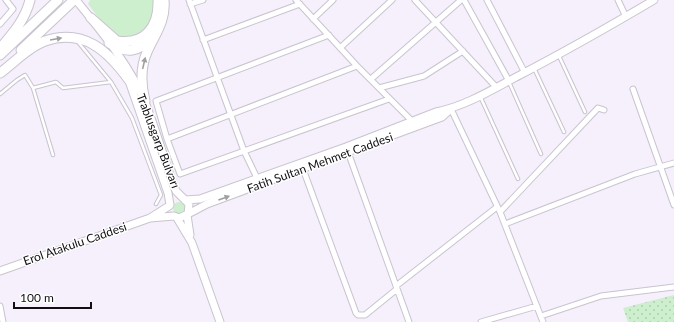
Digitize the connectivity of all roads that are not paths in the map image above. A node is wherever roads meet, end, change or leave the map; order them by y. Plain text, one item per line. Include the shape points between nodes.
1 (6, 0) edge
2 (30, 0) edge
3 (58, 0) edge
4 (75, 0) edge
5 (158, 0) edge
6 (164, 0) edge
7 (203, 0) edge
8 (333, 0) edge
9 (392, 0) edge
10 (415, 0) edge
11 (462, 0) edge
12 (487, 0) edge
13 (618, 0) edge
14 (654, 0) edge
15 (189, 2) edge
16 (298, 2) edge
17 (626, 17) junction
18 (90, 18) junction
19 (313, 18) junction
20 (436, 23) junction
21 (0, 24) edge
22 (158, 30) junction
23 (329, 36) junction
24 (75, 39) junction
25 (203, 40) junction
26 (109, 43) junction
27 (0, 48) edge
28 (340, 48) junction
29 (463, 51) junction
30 (0, 55) edge
31 (559, 55) junction
32 (357, 66) junction
33 (534, 68) junction
34 (0, 72) edge
35 (525, 73) junction
36 (217, 78) junction
37 (129, 80) junction
38 (371, 80) junction
39 (509, 81) junction
40 (111, 82) junction
41 (33, 88) junction
42 (379, 88) junction
43 (496, 88) junction
44 (633, 89) dead end
45 (0, 94) edge
46 (480, 96) junction
47 (389, 99) junction
48 (145, 101) junction
49 (451, 109) junction
50 (604, 110) dead end
51 (585, 112) dead end
52 (231, 115) junction
53 (412, 121) junction
54 (414, 128) junction
55 (564, 132) dead end
56 (167, 139) junction
57 (347, 150) junction
58 (244, 151) junction
59 (541, 154) dead end
60 (53, 155) dead end
61 (674, 163) edge
62 (660, 167) junction
63 (303, 169) junction
64 (518, 179) dead end
65 (258, 182) junction
66 (184, 199) junction
67 (156, 204) dead end
68 (674, 205) edge
69 (170, 206) junction
70 (497, 207) junction
71 (500, 212) junction
72 (187, 214) junction
73 (175, 217) junction
74 (150, 218) junction
75 (504, 224) junction
76 (192, 243) junction
77 (0, 271) edge
78 (397, 287) junction
79 (674, 287) edge
80 (537, 306) junction
81 (0, 308) edge
82 (541, 316) junction
83 (3, 322) edge
84 (220, 322) edge
85 (409, 322) edge
86 (482, 322) edge
87 (543, 322) edge

1 - 21 street via 13,9
2 - 27 highway via 18,28
3 - 30 highway
4 - 18 main road, Trablusgarp Bulvarı
4 - 34 highway
5 - 18 highway via 157,18 151,29 130,42 118,41 109,36
6 - 22 highway via 165,10
7 - 15 street
8 - 19 street
9 - 28 street
10 - 20 street
11 - 20 street
11 - 39 street
12 - 35 street
13 - 17 street
14 - 17 main road, Fatih Sultan Mehmet Caddesi
15 - 25 street
16 - 19 street
16 - 25 street
17 - 31 main road, Fatih Sultan Mehmet Caddesi
18 - 26 main road, Trablusgarp Bulvarı
19 - 23 street
20 - 29 street
20 - 38 street
22 - 26 highway via 150,39 133,50 121,50
48 -> 22 highway via 141,86 143,63
23 - 28 street
23 - 36 street
34 -> 24 highway via 44,41
24 - 37 highway via 89,41 105,52
24 - 40 lane
25 - 36 street
26 - 37 main road, Trablusgarp Bulvarı
26 - 48 main road, Trablusgarp Bulvarı via 124,63
28 - 32 street
29 - 42 street via 424,76
29 - 43 street
31 - 33 main road, Fatih Sultan Mehmet Caddesi
31 - 51 lane
32 - 38 street
32 - 52 street
33 - 35 main road, Fatih Sultan Mehmet Caddesi
33 - 55 lane
35 - 39 main road, Fatih Sultan Mehmet Caddesi
36 - 52 street
36 - 56 street via 156,101
37 - 69 main road, Trablusgarp Bulvarı via 168,193
38 - 42 street
39 - 43 main road, Fatih Sultan Mehmet Caddesi
39 - 59 lane
40 - 41 lane via 63,88 56,82
40 - 67 lane via 132,118 154,173 161,195
41 - 45 lane via 25,75
41 - 60 lane
42 - 47 street
43 - 46 main road, Fatih Sultan Mehmet Caddesi
44 - 62 street
46 - 49 main road, Fatih Sultan Mehmet Caddesi
46 - 64 lane
47 - 53 street
47 - 58 street
48 - 66 main road, Trablusgarp Bulvarı via 172,181 176,191
49 - 53 main road, Fatih Sultan Mehmet Caddesi
49 - 54 main road, Fatih Sultan Mehmet Caddesi via 442,117
49 - 70 street
50 - 71 street via 598,108
52 - 56 street
52 - 58 street
53 - 54 main road
53 - 57 main road, Fatih Sultan Mehmet Caddesi
54 - 57 main road, Fatih Sultan Mehmet Caddesi
56 - 58 street via 180,174
57 - 63 main road, Fatih Sultan Mehmet Caddesi
57 - 65 main road, Fatih Sultan Mehmet Caddesi
57 - 78 street
58 - 65 street
61 - 62 street
62 - 68 street
62 - 75 street via 635,174
63 - 65 main road, Fatih Sultan Mehmet Caddesi
63 - 78 street via 356,313 365,315
65 - 66 main road, Fatih Sultan Mehmet Caddesi via 200,199
72 -> 65 main road, Fatih Sultan Mehmet Caddesi
66 - 69 main road via 175,199
66 - 72 main road via 190,208
69 - 73 main road via 170,212
69 - 74 main road
70 - 71 street
70 - 78 street
71 - 75 street
72 - 73 main road via 182,218
72 - 76 main road
73 - 74 main road
73 - 76 main road
74 - 77 main road, Erol Atakulu Caddesi
75 - 80 street
76 - 84 main road
78 - 85 street
79 - 82 street via 601,296
80 - 82 street
80 - 86 street
81 - 83 street
82 - 87 street

